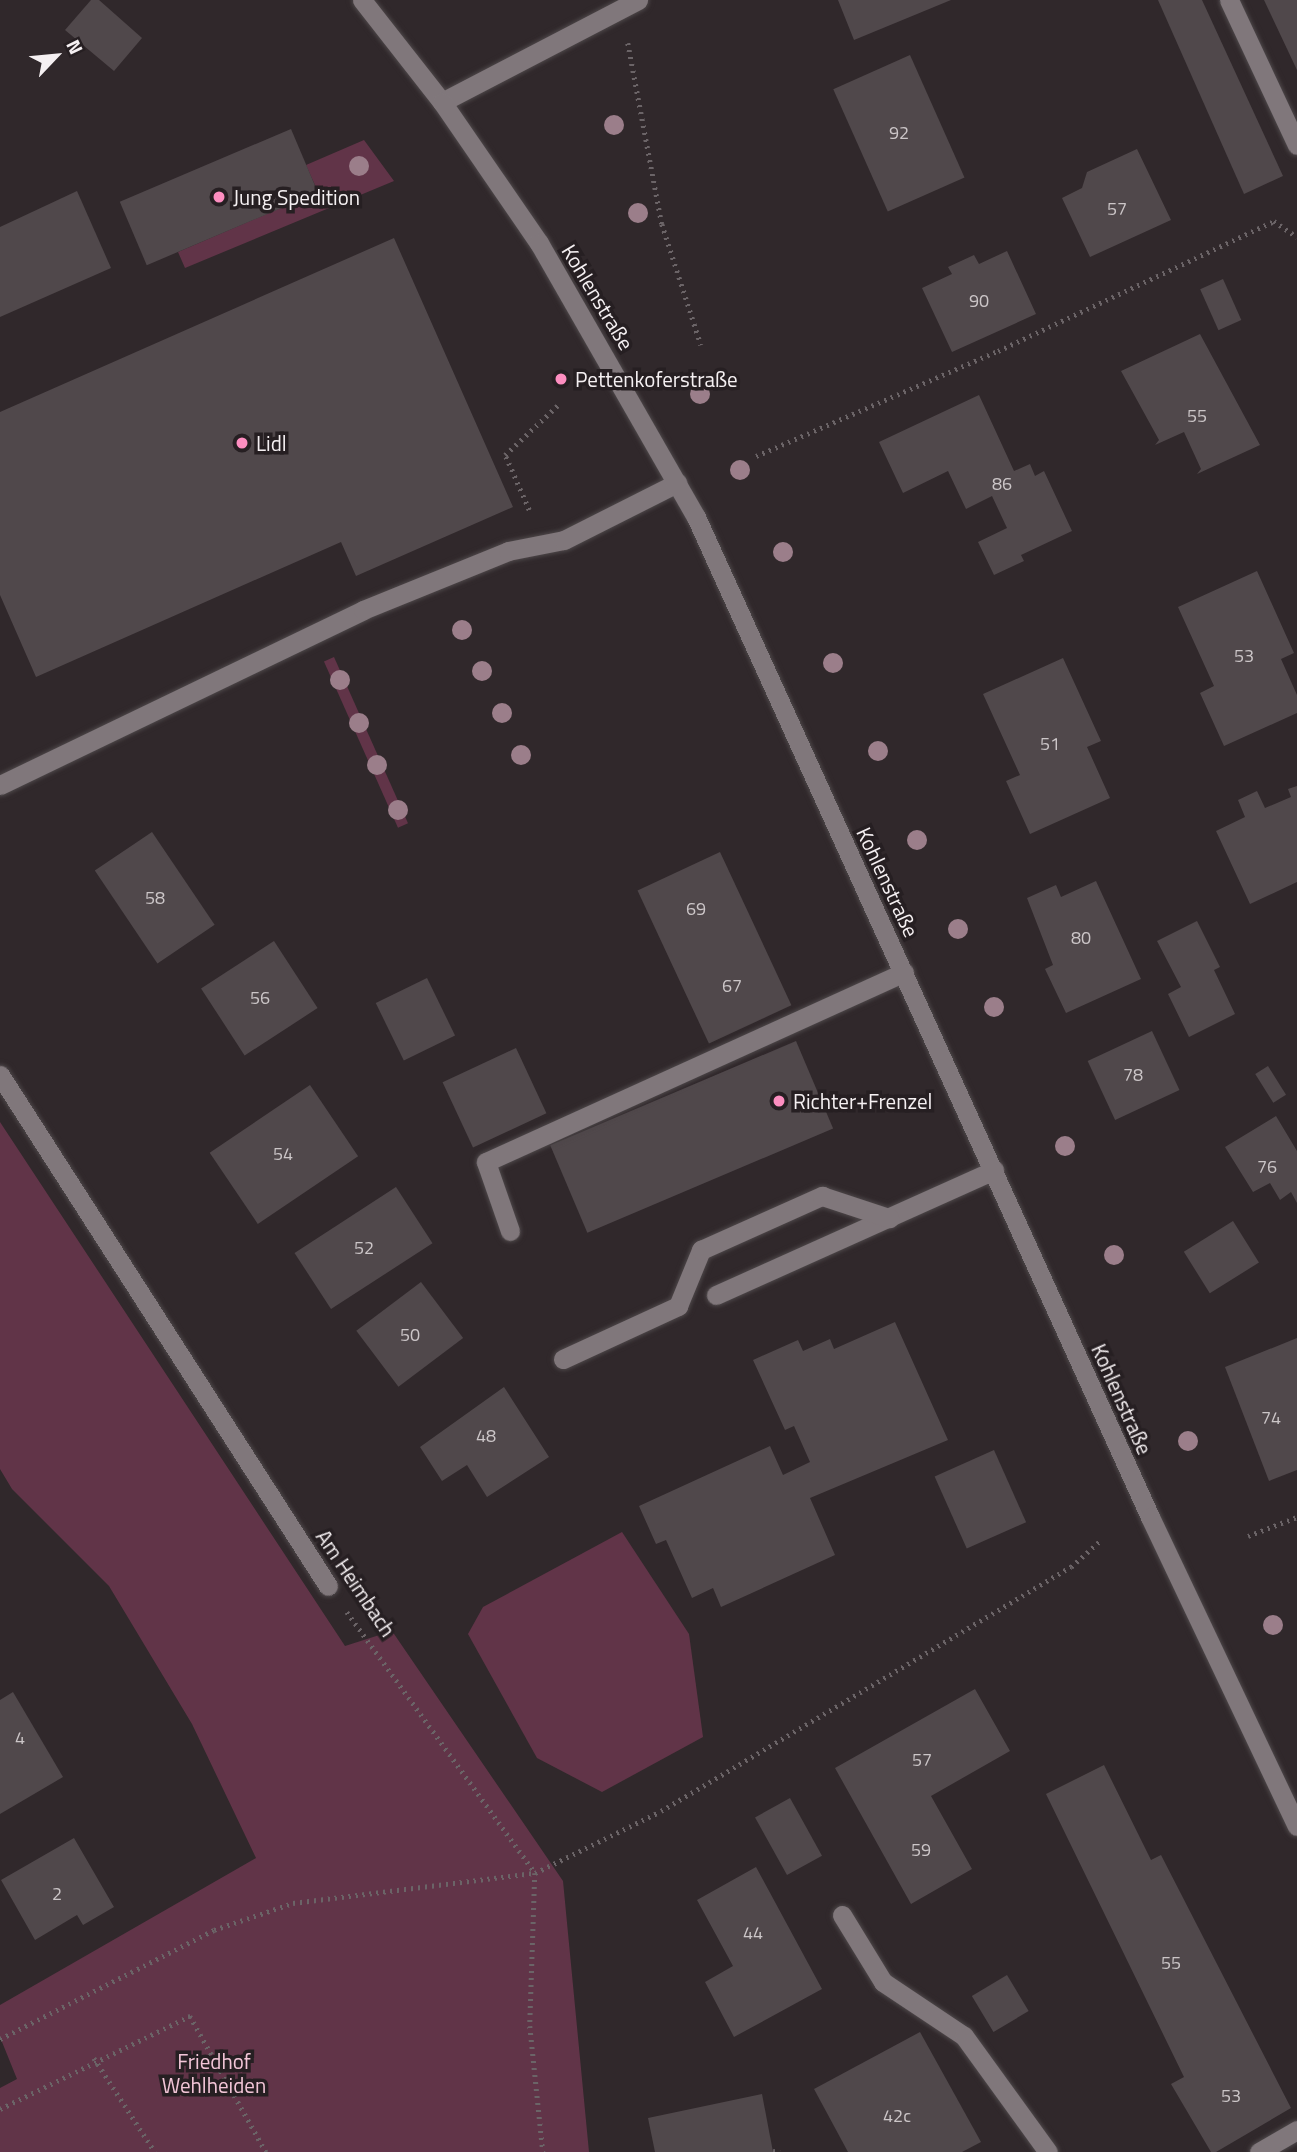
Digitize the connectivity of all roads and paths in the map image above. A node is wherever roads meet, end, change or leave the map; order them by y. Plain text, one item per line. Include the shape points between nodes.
1 (362, 0) edge
2 (1229, 0) edge
3 (630, 4) edge
4 (442, 102) junction
5 (1297, 145) edge
6 (1297, 237) edge
7 (701, 345) dead end
8 (558, 405) dead end
9 (756, 456) dead end
10 (677, 483) junction
11 (544, 544) junction
12 (0, 786) edge
13 (904, 972) junction
14 (0, 1074) edge
15 (994, 1170) junction
16 (889, 1218) junction
17 (510, 1231) dead end
18 (716, 1295) dead end
19 (563, 1359) dead end
20 (1297, 1517) edge
21 (1248, 1536) dead end
22 (1099, 1542) dead end
23 (328, 1586) joint
24 (1297, 1826) edge
25 (535, 1873) junction
26 (842, 1915) dead end
27 (0, 2039) edge
28 (94, 2058) junction
29 (0, 2109) edge
30 (1297, 2130) edge
31 (773, 2151) edge
32 (155, 2152) edge
33 (266, 2152) edge
34 (543, 2152) edge
35 (780, 2152) edge
36 (1048, 2152) edge
37 (1259, 2152) edge

1 - 4 main road, Kohlenstraße
2 - 5 main road
3 - 4 main road
3 - 7 path via 662,224
4 - 10 main road, Kohlenstraße via 539,243
6 - 9 path via 1274,221 999,351
8 - 11 path via 505,455
10 - 11 main road via 564,540
10 - 13 main road, Kohlenstraße
11 - 12 main road via 508,551 363,610
13 - 15 main road, Kohlenstraße
13 - 17 main road via 486,1162
14 - 23 main road, Am Heimbach
15 - 16 main road
15 - 24 main road, Kohlenstraße
16 - 18 main road
16 - 19 main road via 822,1196 701,1250 678,1306
20 - 21 path
22 - 25 path via 1071,1567 662,1811
23 - 25 path, Am Heimbach
25 - 27 path via 292,1903 214,1930
25 - 34 path via 530,2026
26 - 36 main road via 883,1982 964,2036
28 - 29 path
28 - 32 path
28 - 33 path via 190,2015
30 - 37 main road
31 - 35 path

